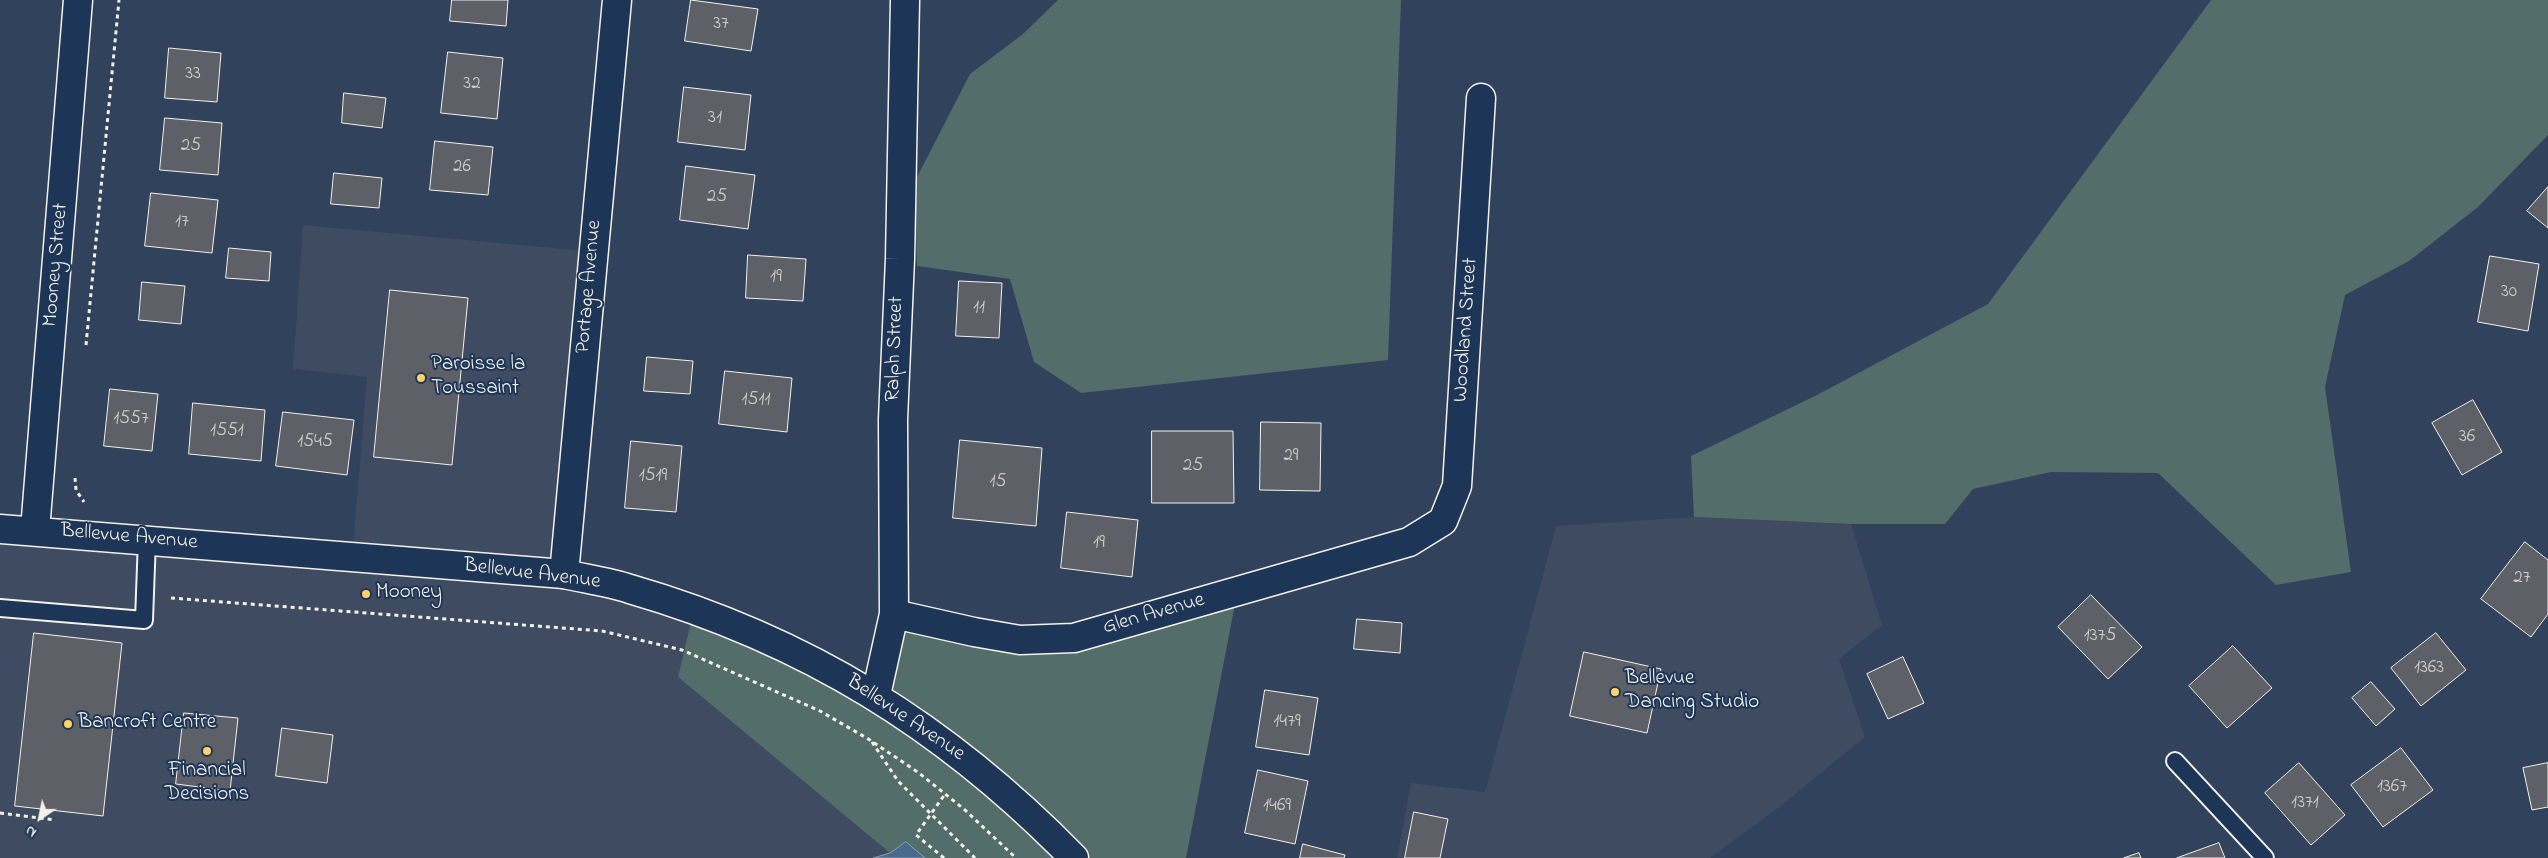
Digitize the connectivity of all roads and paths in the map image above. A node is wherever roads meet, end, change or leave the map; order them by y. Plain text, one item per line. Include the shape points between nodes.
1 (78, 0) edge
2 (119, 0) edge
3 (617, 0) edge
4 (905, 0) edge
5 (1481, 98) dead end
6 (85, 354) dead end
7 (74, 471) dead end
8 (86, 506) dead end
9 (0, 529) edge
10 (36, 530) junction
11 (147, 539) junction
12 (1409, 542) joint
13 (564, 574) junction
14 (145, 596) junction
15 (0, 608) edge
16 (894, 614) junction
17 (876, 696) junction
18 (870, 740) junction
19 (2175, 761) dead end
20 (945, 794) junction
21 (0, 813) edge
22 (931, 815) junction
23 (55, 820) dead end
24 (944, 858) edge
25 (976, 858) edge
26 (1016, 858) edge
27 (1074, 858) edge
28 (2265, 858) edge

1 - 10 street, Mooney Street
2 - 6 path
3 - 13 street, Portage Avenue
4 - 16 street, Ralph Street via 893,419
5 - 12 street, Woodland Street via 1457,486 1443,521
7 - 8 path via 76,490
9 - 10 street, Bellevue Avenue
10 - 11 street, Bellevue Avenue
11 - 13 street, Bellevue Avenue
11 - 14 lane
12 - 16 street, Glen Avenue via 1074,638 1020,640
13 - 17 street, Bellevue Avenue via 629,588 722,619 794,650
14 - 15 lane via 144,620
14 - 18 path via 602,631 682,650 820,711
16 - 17 street, Ralph Street
17 - 27 street, Bellevue Avenue via 983,772
18 - 20 path
18 - 22 path via 898,781
19 - 28 lane
20 - 22 path
20 - 26 path
21 - 23 path
22 - 24 path via 916,835
22 - 25 path

